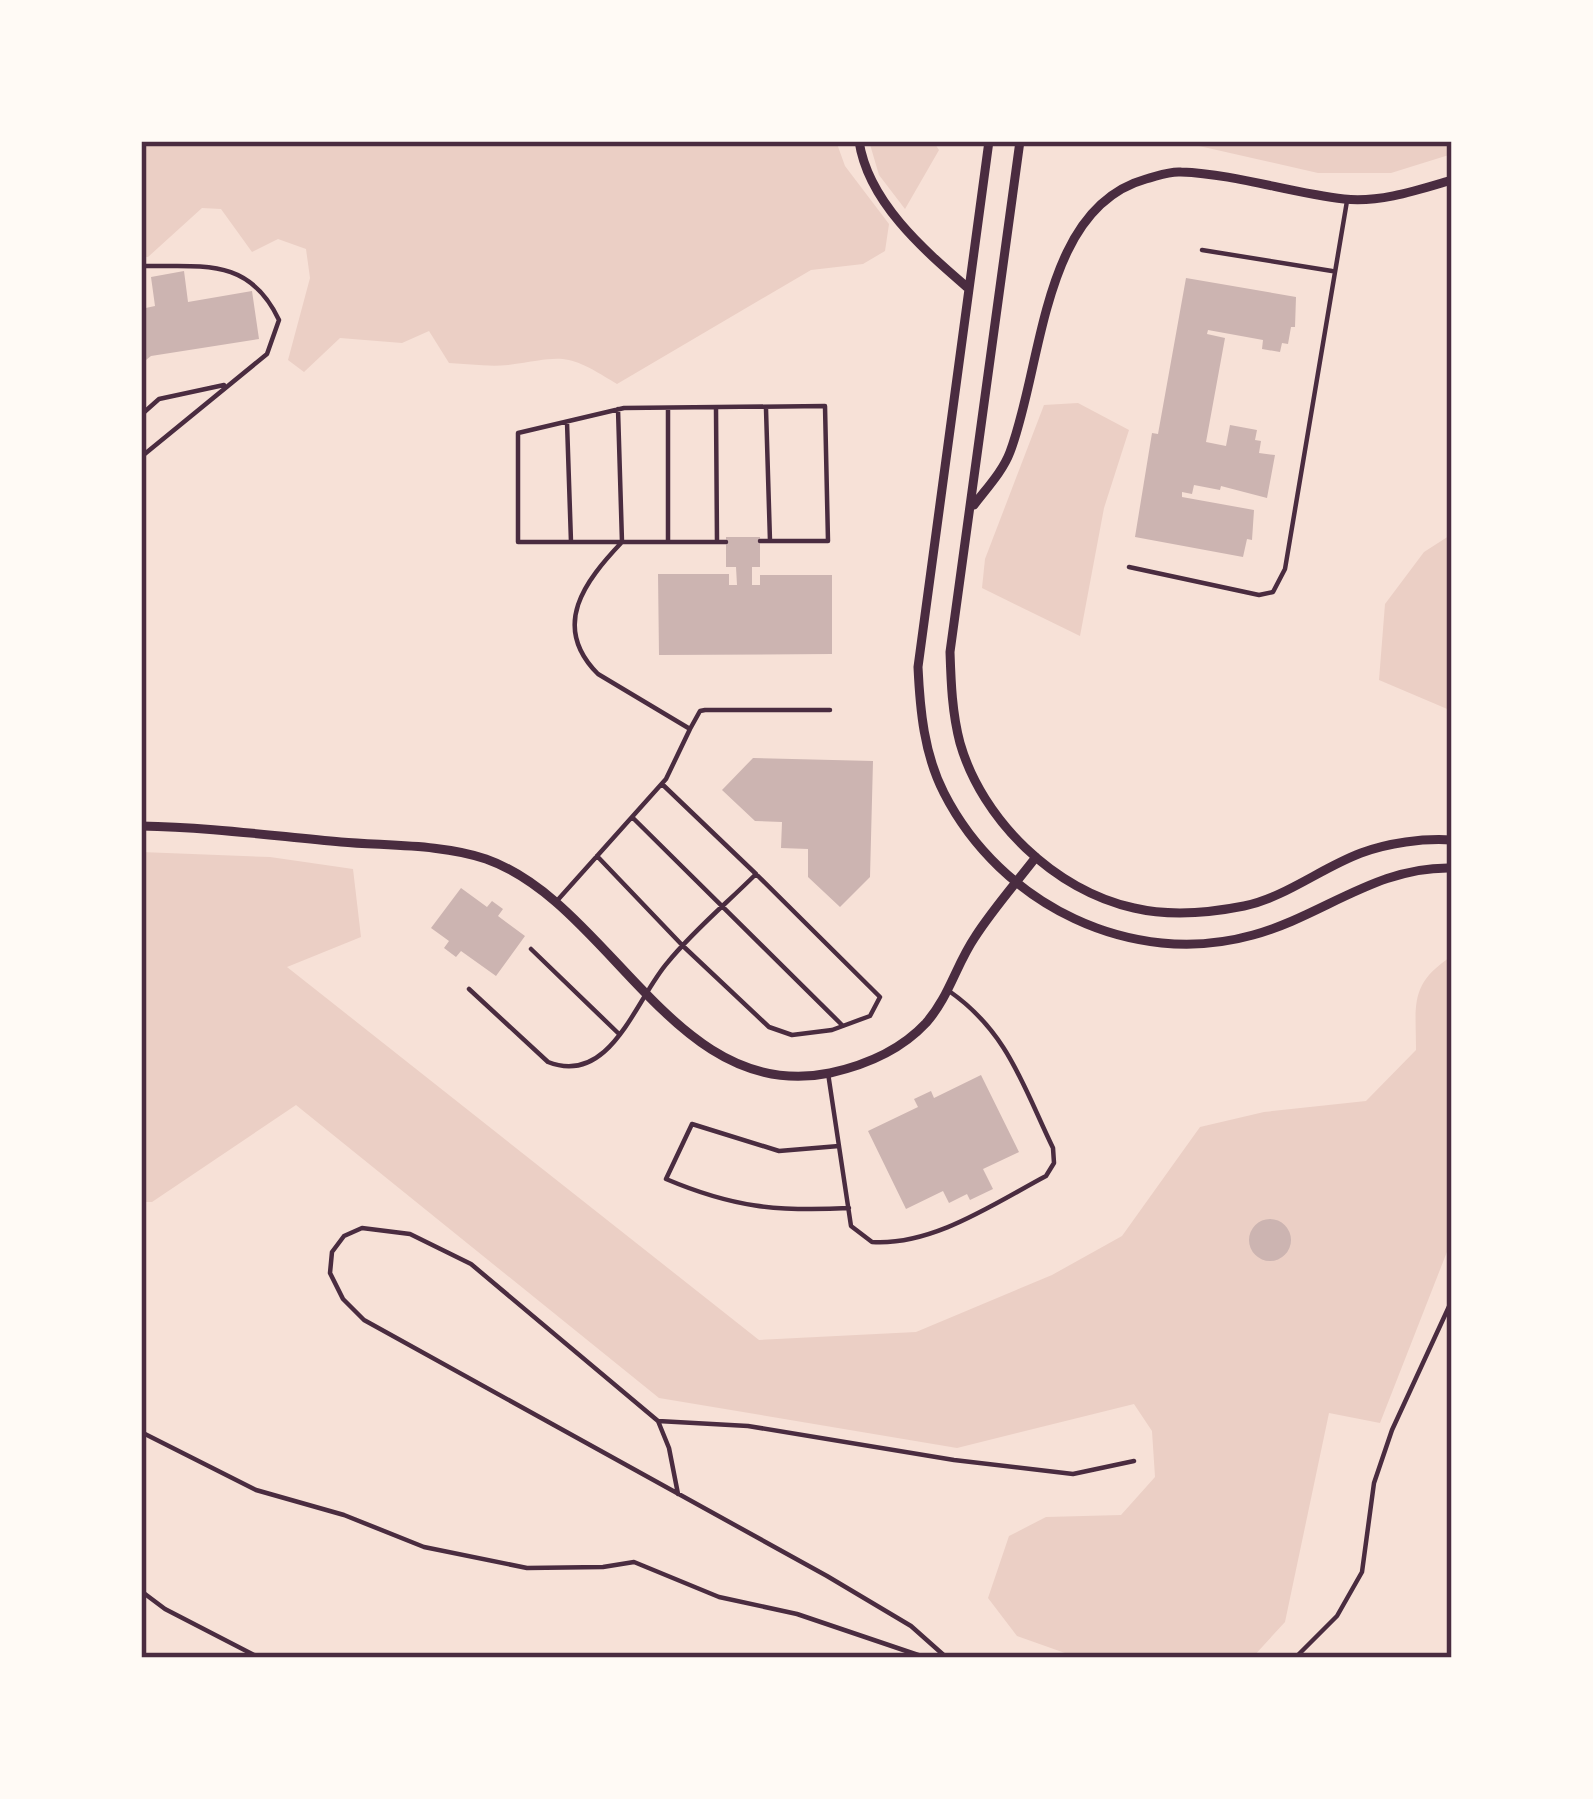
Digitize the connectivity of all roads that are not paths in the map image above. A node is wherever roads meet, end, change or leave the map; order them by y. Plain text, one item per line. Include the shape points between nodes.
1 (859, 141) edge
2 (989, 141) edge
3 (1020, 141) edge
4 (1452, 181) edge
5 (1347, 200) junction
6 (1202, 250) dead end
7 (141, 266) edge
8 (1334, 271) junction
9 (968, 288) junction
10 (230, 384) junction
11 (668, 407) junction
12 (716, 407) junction
13 (766, 407) junction
14 (618, 409) junction
15 (141, 415) edge
16 (567, 422) junction
17 (141, 457) edge
18 (971, 509) junction
19 (770, 541) junction
20 (572, 542) junction
21 (622, 542) junction
22 (668, 542) junction
23 (760, 542) dead end
24 (1129, 567) dead end
25 (830, 710) dead end
26 (690, 729) junction
27 (662, 784) junction
28 (632, 818) junction
29 (141, 826) edge
30 (1452, 843) edge
31 (597, 856) junction
32 (1036, 857) junction
33 (1449, 868) edge
34 (755, 874) junction
35 (1017, 880) junction
36 (555, 904) junction
37 (722, 908) junction
38 (683, 946) junction
39 (531, 950) dead end
40 (470, 989) dead end
41 (949, 992) junction
42 (647, 994) junction
43 (842, 1026) junction
44 (619, 1034) junction
45 (828, 1073) junction
46 (839, 1147) junction
47 (849, 1208) junction
48 (1452, 1300) edge
49 (658, 1421) junction
50 (141, 1432) edge
51 (1133, 1461) dead end
52 (678, 1494) junction
53 (141, 1592) edge
54 (260, 1658) edge
55 (927, 1658) edge
56 (947, 1658) edge
57 (1295, 1658) edge

1 - 9 street via 896,218
2 - 9 street
3 - 18 street
4 - 5 street
5 - 8 lane
5 - 18 street via 1175,171 1123,185 1096,206 1055,280 1009,458
6 - 8 lane
7 - 10 lane via 222,267 269,300 275,338
8 - 24 lane via 1278,585 1259,595
9 - 35 street via 918,667 920,718 943,791 973,840
10 - 15 lane via 159,399
10 - 17 lane
11 - 12 lane
11 - 14 lane
11 - 22 lane
12 - 13 lane
12 - 22 lane via 722,542
13 - 19 lane
13 - 19 lane via 825,406 828,541
14 - 16 lane
14 - 21 lane
16 - 20 lane
16 - 20 lane via 518,433 518,542
18 - 32 street via 950,652 961,745 980,790
19 - 23 lane
20 - 21 lane
21 - 22 lane
21 - 26 lane via 582,590 575,635 598,674
25 - 26 lane via 705,710
26 - 27 lane
27 - 28 lane
27 - 34 lane
28 - 31 lane
28 - 37 lane
29 - 36 street via 446,851 488,860
30 - 32 street via 1361,853 1246,906 1200,912 1132,908
30 - 33 street
31 - 36 lane
31 - 38 lane
32 - 35 street
33 - 35 street via 1381,878 1292,922 1207,946 1119,936 1051,907
34 - 37 lane
34 - 43 lane via 880,997 870,1016
35 - 41 street via 973,939
36 - 42 street
37 - 38 lane
37 - 43 lane
38 - 42 lane
38 - 43 lane via 769,1027 792,1035
39 - 44 lane
40 - 44 lane via 562,1068 583,1066
41 - 45 street via 894,1050
41 - 47 lane via 998,1035 1054,1163 1046,1176 959,1222 886,1243 861,1237
42 - 44 lane
42 - 45 street via 715,1052 758,1072
45 - 46 lane
46 - 47 lane
46 - 47 lane via 779,1151 692,1124 666,1179 747,1207
48 - 57 lane via 1374,1483 1363,1572 1336,1616
49 - 51 lane via 748,1426 1073,1474
49 - 52 lane
49 - 52 lane via 471,1264 410,1234 362,1228 332,1252 330,1273 364,1320
50 - 55 lane via 256,1490 424,1546 527,1568 634,1562 718,1597
52 - 56 lane via 911,1626
53 - 54 lane

